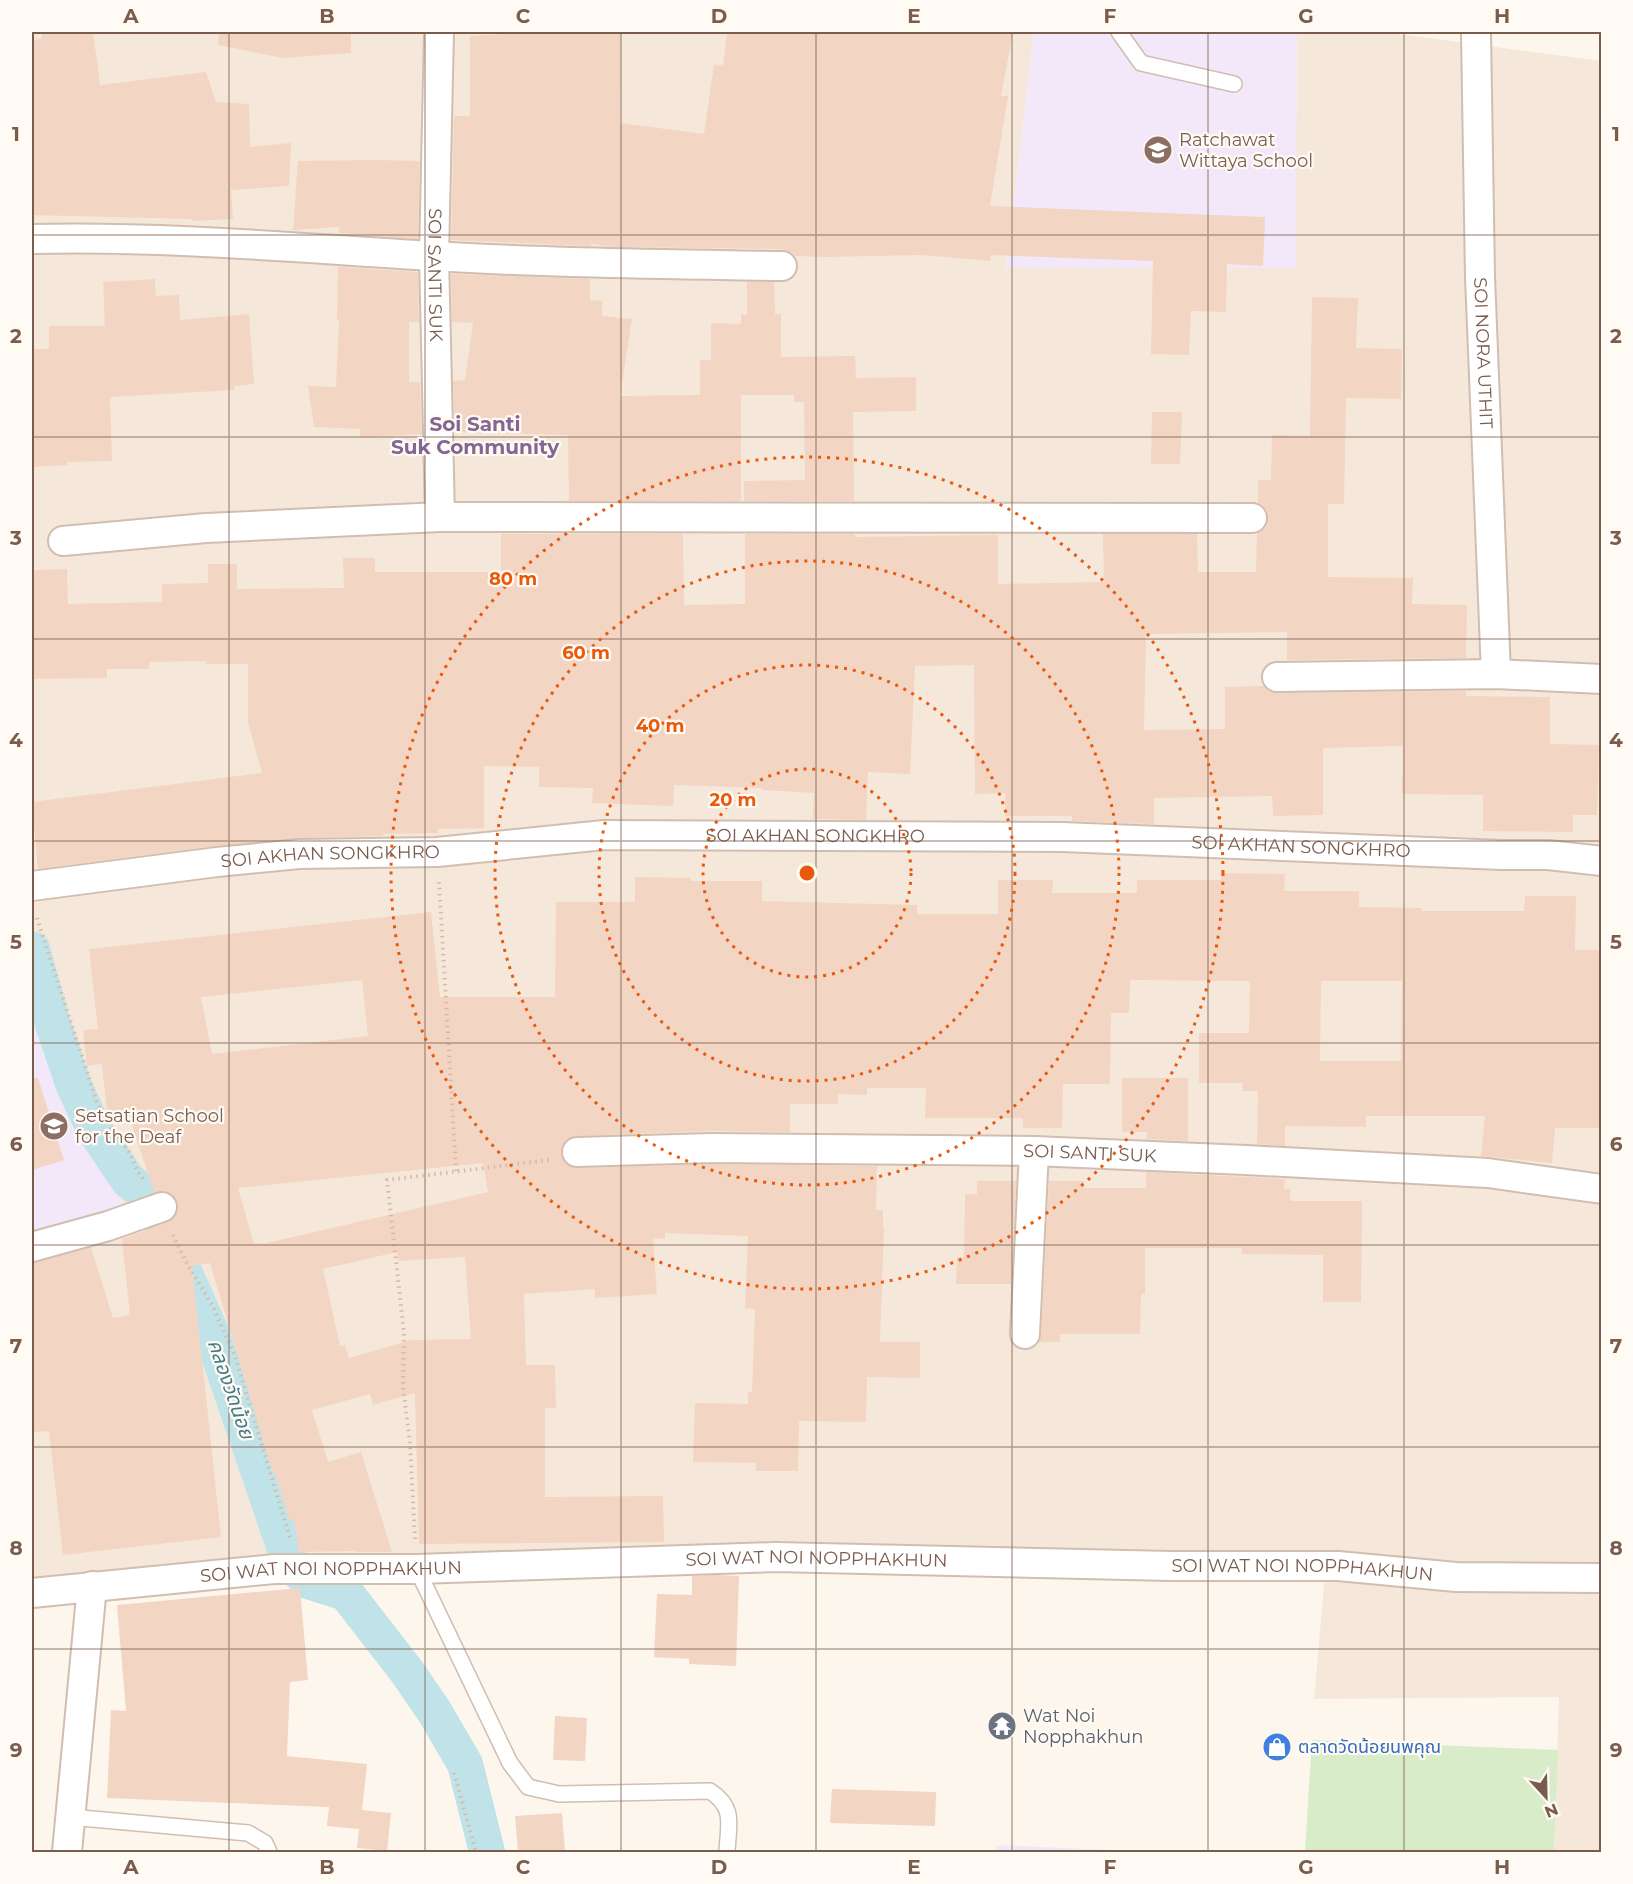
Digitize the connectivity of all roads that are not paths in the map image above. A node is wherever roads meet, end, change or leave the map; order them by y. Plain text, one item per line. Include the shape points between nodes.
1 (439, 32) edge
2 (1119, 32) edge
3 (1476, 32) edge
4 (1234, 84) dead end
5 (32, 239) edge
6 (434, 256) junction
7 (782, 266) dead end
8 (440, 517) junction
9 (1252, 518) dead end
10 (63, 541) dead end
11 (1496, 674) junction
12 (1277, 677) dead end
13 (1602, 679) edge
14 (1602, 861) edge
15 (32, 886) edge
16 (1034, 1151) junction
17 (577, 1152) road end
18 (1602, 1189) edge
19 (162, 1207) dead end
20 (32, 1247) edge
21 (1025, 1334) dead end
22 (417, 1569) junction
23 (1602, 1578) edge
24 (92, 1586) junction
25 (32, 1593) edge
26 (70, 1817) junction
27 (67, 1852) edge
28 (269, 1852) edge
29 (727, 1852) edge

1 - 6 street, SOI SANTI SUK
2 - 4 lane via 1142,63
3 - 11 street, SOI NORA UTHIT via 1480,277
5 - 6 street via 198,241
6 - 7 street via 573,263
6 - 8 street, SOI SANTI SUK
8 - 9 street
8 - 10 street via 206,528
11 - 12 street
11 - 13 street
14 - 15 street, SOI AKHAN SONGKHRO via 1548,855 1051,837 604,835 437,852 299,854
16 - 17 street, SOI SANTI SUK via 711,1148
16 - 18 street, SOI SANTI SUK via 1488,1173
16 - 21 street
19 - 20 street
22 - 23 street, SOI WAT NOI NOPPHAKHUN via 776,1557 1338,1566 1456,1577
22 - 24 street, SOI WAT NOI NOPPHAKHUN via 274,1569
22 - 29 lane via 510,1763 528,1787 559,1794 710,1791 722,1798 729,1811
24 - 25 street, SOI WAT NOI NOPPHAKHUN
24 - 26 street
26 - 27 street
26 - 28 lane via 248,1833 265,1843

